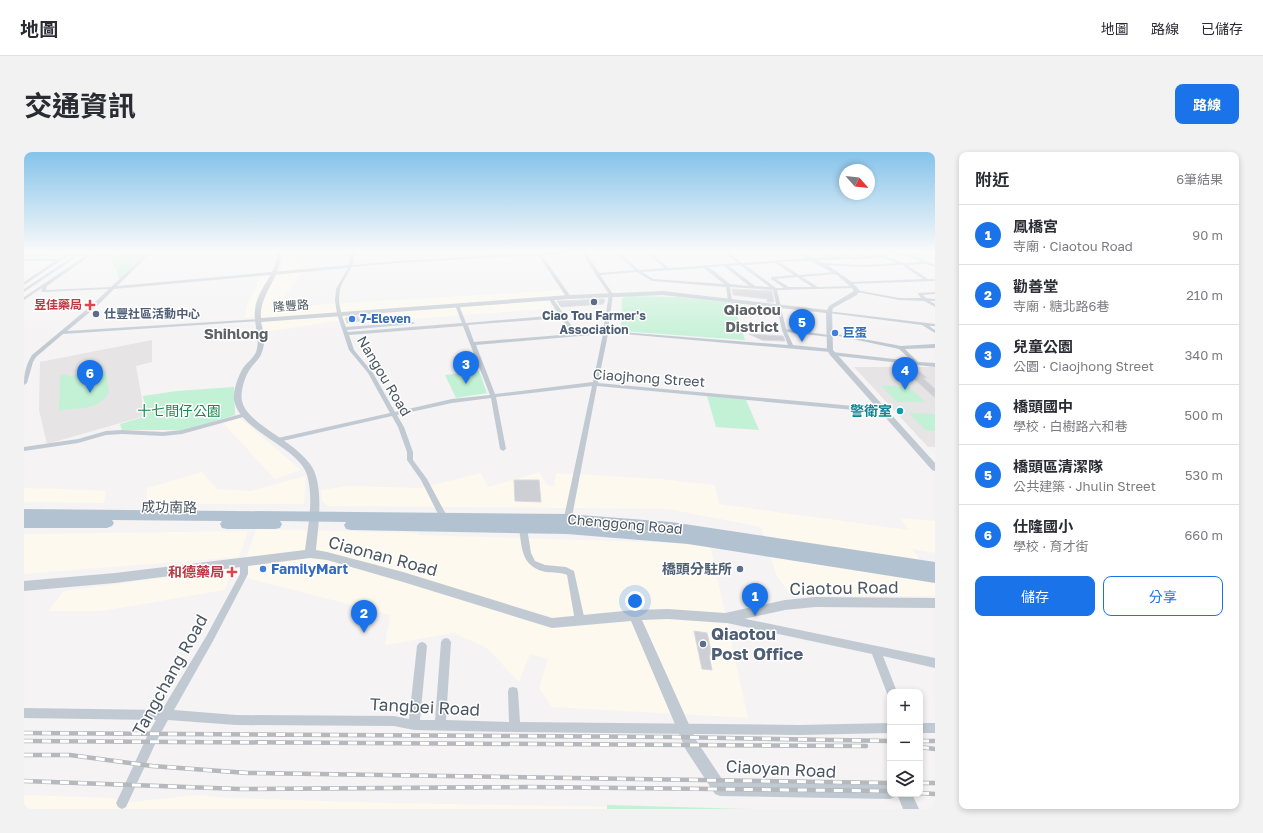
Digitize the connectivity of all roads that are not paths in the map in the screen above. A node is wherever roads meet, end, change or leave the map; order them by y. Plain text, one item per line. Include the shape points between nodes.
1 (38, 282) edge
2 (49, 282) edge
3 (50, 282) edge
4 (120, 282) edge
5 (181, 282) edge
6 (270, 282) edge
7 (342, 282) edge
8 (559, 282) edge
9 (603, 282) edge
10 (671, 282) edge
11 (724, 282) edge
12 (747, 282) edge
13 (766, 282) edge
14 (777, 282) edge
15 (807, 282) edge
16 (847, 282) edge
17 (910, 282) edge
18 (728, 285) junction
19 (754, 287) junction
20 (854, 287) junction
21 (113, 288) junction
22 (817, 288) junction
23 (776, 289) junction
24 (788, 289) junction
25 (24, 291) edge
26 (611, 294) junction
27 (935, 294) edge
28 (569, 296) junction
29 (550, 298) junction
30 (24, 299) edge
31 (924, 299) junction
32 (730, 300) junction
33 (935, 300) edge
34 (457, 305) junction
35 (778, 306) junction
36 (935, 306) edge
37 (828, 312) junction
38 (339, 314) junction
39 (563, 316) junction
40 (258, 320) junction
41 (413, 323) dead end
42 (465, 324) junction
43 (924, 324) junction
44 (935, 325) edge
45 (784, 330) junction
46 (345, 332) junction
47 (605, 332) junction
48 (935, 332) edge
49 (63, 333) junction
50 (575, 334) junction
51 (829, 335) junction
52 (474, 344) junction
53 (935, 346) edge
54 (791, 347) junction
55 (901, 348) junction
56 (831, 352) junction
57 (916, 362) junction
58 (935, 365) edge
59 (24, 383) edge
60 (594, 384) junction
61 (493, 395) junction
62 (880, 408) junction
63 (393, 414) junction
64 (245, 415) junction
65 (278, 440) junction
66 (24, 449) edge
67 (503, 449) dead end
68 (935, 468) edge
69 (24, 514) edge
70 (313, 520) junction
71 (446, 522) junction
72 (24, 523) edge
73 (567, 524) junction
74 (522, 528) junction
75 (310, 554) junction
76 (244, 562) junction
77 (935, 568) edge
78 (935, 577) edge
79 (24, 586) edge
80 (935, 603) edge
81 (634, 615) junction
82 (725, 618) junction
83 (580, 621) junction
84 (446, 642) dead end
85 (422, 646) dead end
86 (876, 651) junction
87 (935, 663) edge
88 (891, 689) edge
89 (513, 692) dead end
90 (24, 713) edge
91 (164, 715) junction
92 (414, 725) junction
93 (440, 725) junction
94 (516, 727) junction
95 (684, 728) junction
96 (887, 728) edge
97 (923, 728) edge
98 (935, 728) edge
99 (887, 792) edge
100 (905, 797) edge
101 (122, 803) dead end
102 (911, 809) edge

1 - 25 street
2 - 30 street
3 - 21 street via 42,290
4 - 21 street
5 - 21 street
6 - 40 street via 259,304
7 - 38 street, Nangou Road via 338,289
8 - 28 street
9 - 26 street
10 - 18 street
11 - 18 street
12 - 19 street
13 - 23 street
14 - 24 street
15 - 22 street
16 - 20 street
17 - 20 street
18 - 19 street
18 - 32 street
19 - 23 street
20 - 22 street
20 - 31 street via 899,299
20 - 37 street
21 - 49 street
22 - 24 street
23 - 24 street
23 - 35 street
26 - 28 street, 隆豐路
26 - 32 street, 隆豐路 via 664,293
26 - 47 street
27 - 31 street via 920,294
28 - 29 street, 隆豐路
29 - 34 street, 隆豐路
29 - 39 street
31 - 33 street
31 - 36 street
32 - 35 street, 隆豐路
34 - 38 street, 隆豐路
34 - 42 street
35 - 37 street, 隆豐路
35 - 45 street
37 - 43 street
37 - 51 street
38 - 40 street, 隆豐路
38 - 46 street, Nangou Road
39 - 42 street
39 - 50 street
40 - 49 street
40 - 64 street via 259,352 246,370 238,401
41 - 46 street
42 - 46 street
42 - 52 street
43 - 44 street
43 - 48 street
45 - 51 street
45 - 54 street
46 - 63 street, Nangou Road via 352,350 370,373
47 - 50 street
47 - 54 street
47 - 60 street
49 - 59 street via 34,356
50 - 52 street
51 - 55 street
51 - 56 street
52 - 61 street
53 - 55 street
54 - 56 street
55 - 57 street
56 - 57 street
56 - 62 street
57 - 58 street
60 - 61 street, Ciaojhong Street
60 - 62 street, Ciaojhong Street via 865,409
60 - 73 street
61 - 63 street, Ciaojhong Street
61 - 67 street
62 - 68 street
63 - 65 street, Ciaojhong Street
63 - 71 street, Nangou Road via 401,427 410,452 410,460 424,479
64 - 65 street
64 - 66 street via 182,432 106,433 78,441
65 - 70 street via 308,467 312,476
69 - 70 main road, 成功南路
70 - 71 main road, Chenggong Road
70 - 72 main road, 成功南路
70 - 75 street
71 - 73 main road, Chenggong Road
71 - 74 main road, Chenggong Road
73 - 74 main road, Chenggong Road
73 - 77 main road, Chenggong Road via 671,527
73 - 78 main road, Chenggong Road via 688,539
74 - 83 street via 530,561 534,566 571,573
75 - 76 street, Ciaonan Road
75 - 83 street, Ciaonan Road via 327,556 403,577 552,622
76 - 79 street, Ciaonan Road
76 - 91 street, Tangchang Road via 244,574 215,630
80 - 82 street, Ciaotou Road via 815,602 785,605
81 - 82 street, Ciaotou Road via 668,614
81 - 83 street, Ciaonan Road
81 - 95 street, Ciaoyan Road
82 - 86 street
84 - 93 street
85 - 92 street
86 - 87 street
86 - 88 street
89 - 94 street
90 - 91 street, Tangbei Road
91 - 92 street, Tangbei Road via 236,720 394,721
91 - 101 street, Tangchang Road
92 - 93 street, Tangbei Road
93 - 94 street, Tangbei Road
94 - 95 street, Tangbei Road
95 - 96 street, Tangbei Road
95 - 99 street, Ciaoyan Road via 690,745 720,789
97 - 98 street
100 - 102 street

